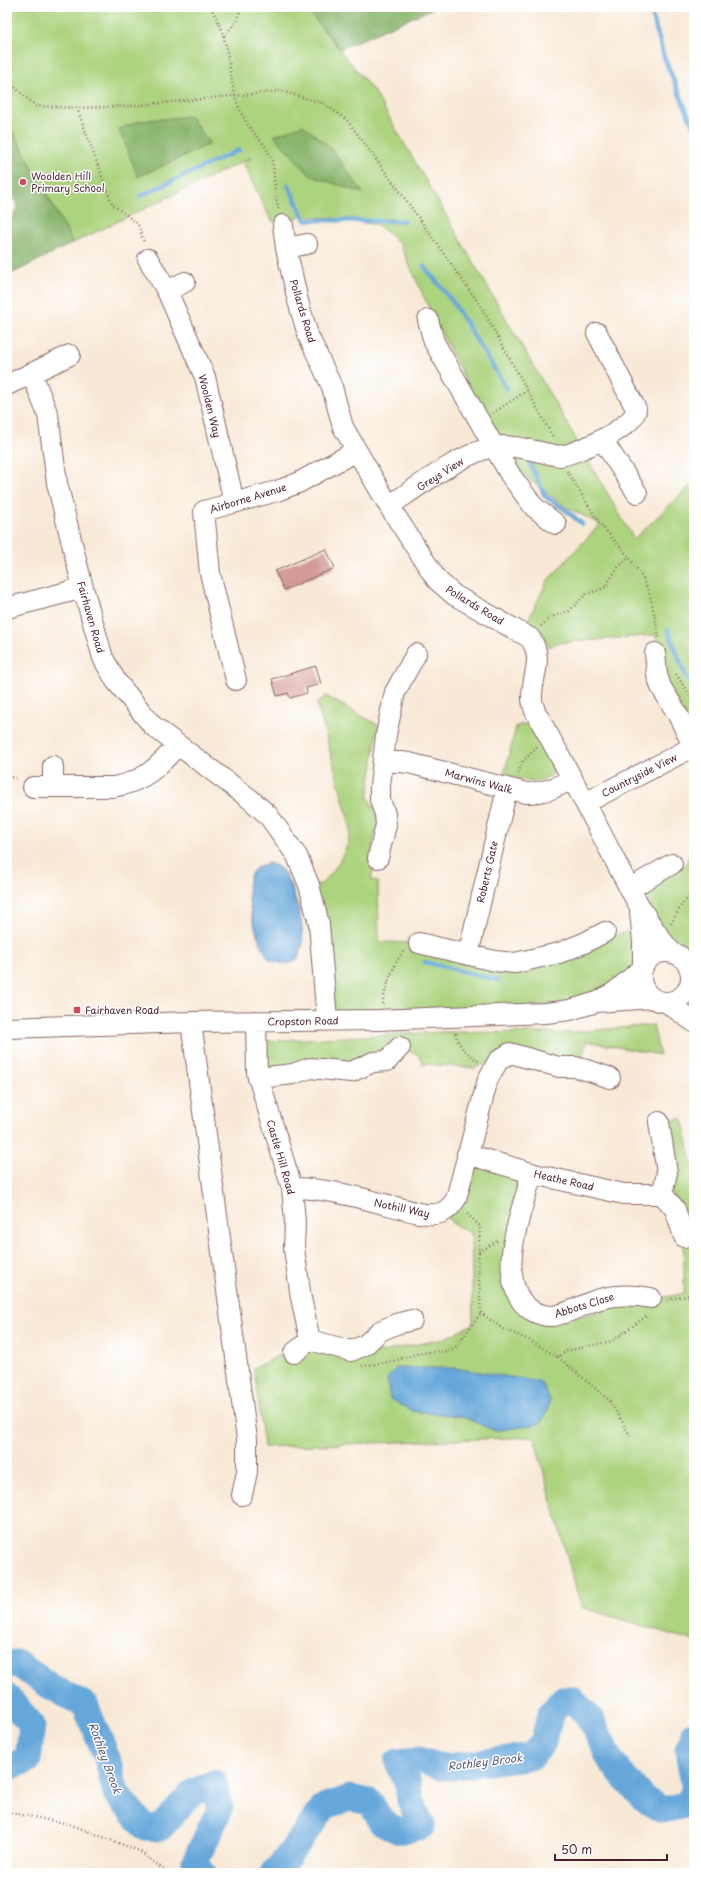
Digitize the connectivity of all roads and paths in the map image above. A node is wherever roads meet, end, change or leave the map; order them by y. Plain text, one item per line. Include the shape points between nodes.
1 (210, 7) edge
2 (241, 7) edge
3 (224, 36) junction
4 (7, 78) edge
5 (235, 95) junction
6 (77, 108) junction
7 (283, 225) joint
8 (308, 244) dead end
9 (286, 248) junction
10 (148, 259) joint
11 (185, 282) dead end
12 (167, 291) junction
13 (428, 320) dead end
14 (597, 333) dead end
15 (70, 355) dead end
16 (32, 374) junction
17 (7, 385) edge
18 (528, 390) junction
19 (480, 422) junction
20 (602, 439) junction
21 (493, 446) junction
22 (356, 452) junction
23 (569, 453) junction
24 (637, 493) dead end
25 (234, 502) junction
26 (389, 506) junction
27 (556, 524) dead end
28 (629, 557) junction
29 (82, 588) junction
30 (7, 608) edge
31 (530, 638) junction
32 (657, 645) joint
33 (416, 654) dead end
34 (674, 670) dead end
35 (236, 680) dead end
36 (694, 702) edge
37 (551, 739) junction
38 (178, 745) junction
39 (694, 747) edge
40 (384, 760) junction
41 (53, 766) dead end
42 (572, 779) junction
43 (33, 787) dead end
44 (53, 787) junction
45 (510, 790) junction
46 (585, 803) junction
47 (378, 858) dead end
48 (672, 864) dead end
49 (629, 889) junction
50 (640, 910) junction
51 (605, 932) dead end
52 (419, 943) joint
53 (468, 955) junction
54 (683, 957) edge
55 (642, 967) junction
56 (691, 983) edge
57 (659, 1000) junction
58 (597, 1002) junction
59 (694, 1013) edge
60 (455, 1016) junction
61 (327, 1020) junction
62 (378, 1020) junction
63 (256, 1021) junction
64 (191, 1022) junction
65 (694, 1022) edge
66 (7, 1028) edge
67 (400, 1048) dead end
68 (258, 1078) junction
69 (610, 1078) dead end
70 (488, 1080) junction
71 (658, 1122) dead end
72 (468, 1154) junction
73 (532, 1173) junction
74 (292, 1188) junction
75 (662, 1194) junction
76 (684, 1237) dead end
77 (651, 1298) dead end
78 (481, 1313) dead end
79 (403, 1328) dead end
80 (310, 1340) junction
81 (294, 1353) dead end
82 (558, 1357) dead end
83 (356, 1364) dead end
84 (631, 1437) dead end
85 (242, 1495) dead end
86 (7, 1812) edge
87 (168, 1873) edge

1 - 3 path
2 - 3 path via 237,21
3 - 5 path
4 - 6 path via 36,106
5 - 6 path via 131,106
5 - 7 path via 249,126 270,154 274,169 276,203
5 - 18 path via 281,91 323,103 347,120 480,305
6 - 10 path via 112,204 138,224
7 - 9 street, Pollards Road
8 - 9 street
9 - 22 street, Pollards Road via 308,335 332,387 343,426
10 - 12 street, Woolden Way
11 - 12 street
12 - 25 street, Woolden Way via 204,377
13 - 19 street via 434,342
14 - 20 street via 636,409 630,422
15 - 16 street
16 - 17 street
16 - 29 street, Fairhaven Road via 48,415 58,483
18 - 19 path
18 - 23 path via 556,441
19 - 21 street
20 - 23 street
20 - 24 street
21 - 23 street
21 - 26 street, Greys View via 467,456
21 - 27 street via 534,507
22 - 25 street, Airborne Avenue via 298,483
22 - 26 street, Pollards Road
23 - 28 path via 571,479 600,524
25 - 35 street, Airborne Avenue via 204,512 210,573
26 - 31 street, Pollards Road via 437,580 454,594
28 - 31 path via 605,586 586,594 569,612 551,617
28 - 32 path via 650,595
29 - 30 street
29 - 38 street, Fairhaven Road via 103,658 116,681 153,726
31 - 37 street via 537,655 532,700 535,711
32 - 39 street, Countryside View via 661,687
33 - 40 street via 395,692 386,735
34 - 36 path
37 - 42 street
37 - 45 path via 531,752 523,761
38 - 44 street via 158,768 126,785
38 - 61 street, Fairhaven Road via 268,815 297,856 309,885 319,924
39 - 46 street, Countryside View
40 - 45 street, Marwins Walk via 410,763
40 - 47 street via 380,800 386,825
41 - 44 street
42 - 45 street, Marwins Walk via 553,790 540,793
42 - 46 street
43 - 44 street
45 - 53 street, Roberts Gate
46 - 49 street
48 - 49 street
49 - 50 street
50 - 54 street via 657,935
50 - 55 street
51 - 53 street via 559,953 515,963
52 - 53 street
52 - 62 path via 405,949 395,963
54 - 55 street, Cropston Road via 664,952 655,954
54 - 56 street
55 - 57 street via 642,985 646,992
55 - 58 street, Cropston Road via 616,991
56 - 57 street, Cropston Road via 678,998
56 - 59 street
57 - 58 street, Cropston Road
57 - 65 street
58 - 60 street, Cropston Road via 570,1010 546,1013
60 - 62 street, Cropston Road
60 - 70 path via 459,1044 482,1065
61 - 62 street, Cropston Road
61 - 63 street, Cropston Road
63 - 64 street, Cropston Road
63 - 68 street, Castle Hill Road
64 - 66 street, Cropston Road
64 - 85 street via 247,1439 247,1472
67 - 68 street via 387,1061 373,1057 351,1072 310,1068 293,1074
68 - 74 street, Castle Hill Road
69 - 70 street, Nothill Way via 593,1065 559,1067 510,1053 498,1061
70 - 72 street, Nothill Way
71 - 75 street via 667,1173
72 - 73 street, Heathe Road
72 - 74 street, Nothill Way via 456,1199 444,1213 434,1215 328,1191
73 - 75 street, Heathe Road via 624,1194
73 - 77 street, Abbots Close via 511,1254 510,1276 525,1307 533,1312 551,1316 617,1295
74 - 80 street, Castle Hill Road via 294,1249
75 - 76 street via 675,1209
78 - 83 path via 455,1348 420,1353 394,1362 364,1366
79 - 80 street via 380,1331 365,1345 351,1352
80 - 81 street
82 - 84 path via 610,1401
86 - 87 path via 69,1824 139,1850

